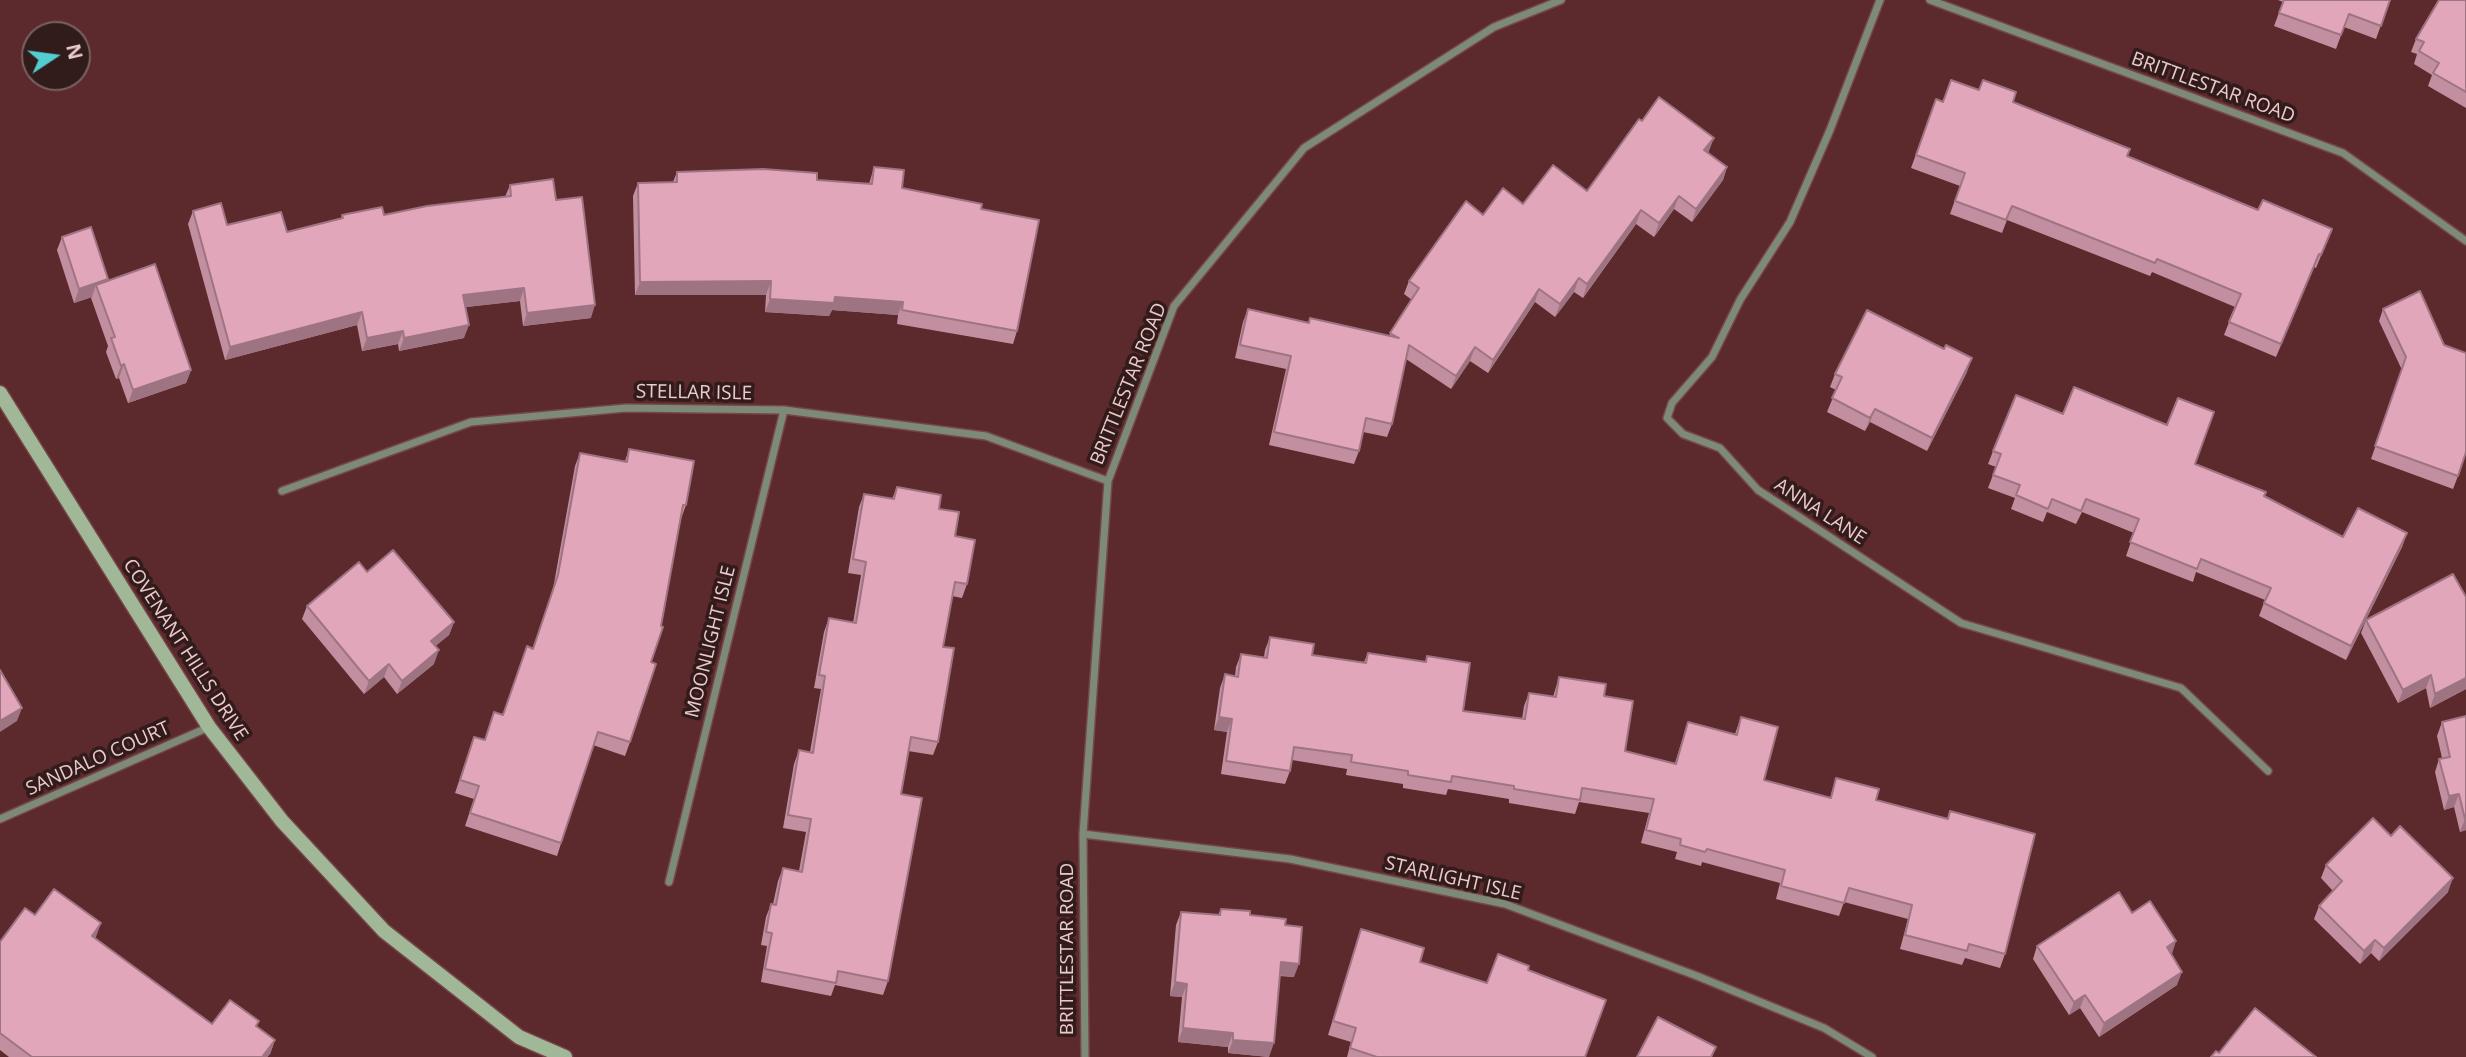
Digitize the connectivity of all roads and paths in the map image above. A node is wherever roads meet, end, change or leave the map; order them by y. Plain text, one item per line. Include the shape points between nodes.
1 (1561, 0) edge
2 (1880, 0) edge
3 (1930, 0) edge
4 (2466, 241) edge
5 (0, 393) edge
6 (784, 410) junction
7 (1108, 481) junction
8 (282, 491) dead end
9 (209, 727) junction
10 (2268, 771) dead end
11 (0, 819) edge
12 (1083, 834) junction
13 (669, 882) dead end
14 (565, 1057) edge
15 (1085, 1057) edge
16 (1872, 1057) edge

1 - 7 street, BRITTLESTAR ROAD via 1494,27 1304,148 1174,306
2 - 10 street, ANNA LANE via 1790,222 1740,300 1712,357 1672,402 1667,418 1683,434 1720,448 1758,490 1961,623 2180,688
3 - 4 street, BRITTLESTAR ROAD via 2343,152
5 - 9 street, COVENANT HILLS DRIVE
6 - 7 street, STELLAR ISLE via 986,436
6 - 8 street, STELLAR ISLE via 626,408 471,422
6 - 13 street, MOONLIGHT ISLE
7 - 12 street, BRITTLESTAR ROAD
9 - 11 street, SANDALO COURT
9 - 14 street, COVENANT HILLS DRIVE via 282,821 384,931 519,1037
12 - 15 street, BRITTLESTAR ROAD
12 - 16 street, STARLIGHT ISLE via 1290,859 1505,904 1824,1028

